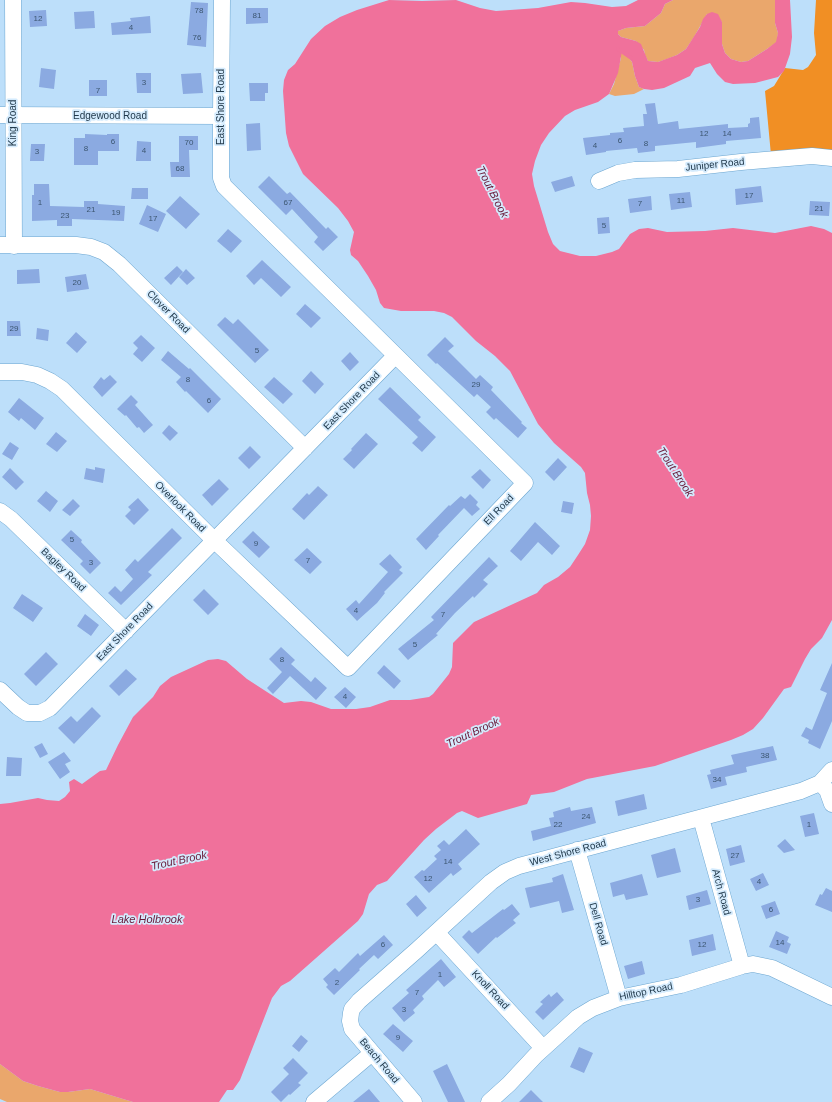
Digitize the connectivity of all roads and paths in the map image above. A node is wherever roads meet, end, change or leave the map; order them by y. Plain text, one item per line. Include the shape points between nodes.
1 (13, 0) edge
2 (222, 0) edge
3 (7, 115) edge
4 (221, 116) junction
5 (832, 158) edge
6 (599, 181) dead end
7 (7, 246) edge
8 (395, 356) junction
9 (0, 372) edge
10 (305, 448) junction
11 (0, 511) edge
12 (215, 541) junction
13 (126, 631) junction
14 (348, 668) joint
15 (0, 690) edge
16 (832, 770) edge
17 (820, 783) junction
18 (832, 804) edge
19 (701, 818) junction
20 (577, 850) junction
21 (437, 933) junction
22 (742, 966) junction
23 (832, 997) edge
24 (619, 998) junction
25 (350, 1017) joint
26 (543, 1048) junction
27 (372, 1053) junction
28 (314, 1102) edge
29 (414, 1102) edge
30 (489, 1102) edge

1 - 3 street, King Road
2 - 4 street, East Shore Road
3 - 4 street, Edgewood Road
3 - 7 street, King Road
4 - 8 street, East Shore Road via 222,182 226,189
5 - 6 street, Juniper Road via 812,156 678,169 635,170 618,173
7 - 10 street, Clover Road via 84,246 104,252
8 - 10 street, East Shore Road
8 - 14 street, Ell Road via 525,483
9 - 12 street, Overlook Road via 29,373 56,385
10 - 12 street, East Shore Road
11 - 13 street, Bagley Road
12 - 13 street, East Shore Road
12 - 14 street, Overlook Road
13 - 15 street, East Shore Road via 55,704 45,711 27,713
16 - 17 street, West Shore Road
17 - 18 street via 827,790
17 - 19 street, West Shore Road via 801,791
19 - 20 street, West Shore Road
19 - 22 street, Arch Road
20 - 21 street, West Shore Road via 505,872
20 - 24 street, Dell Road
21 - 25 street, West Shore Road via 360,1001 352,1009
21 - 26 street, Knoll Road
22 - 23 street, Hilltop Road via 758,964 772,968
22 - 24 street, Hilltop Road via 681,985
24 - 26 street, Hilltop Road via 602,1003 586,1012
25 - 27 street, Beach Road via 352,1029
26 - 30 street, Hilltop Road
27 - 28 street
27 - 29 street, Beach Road

